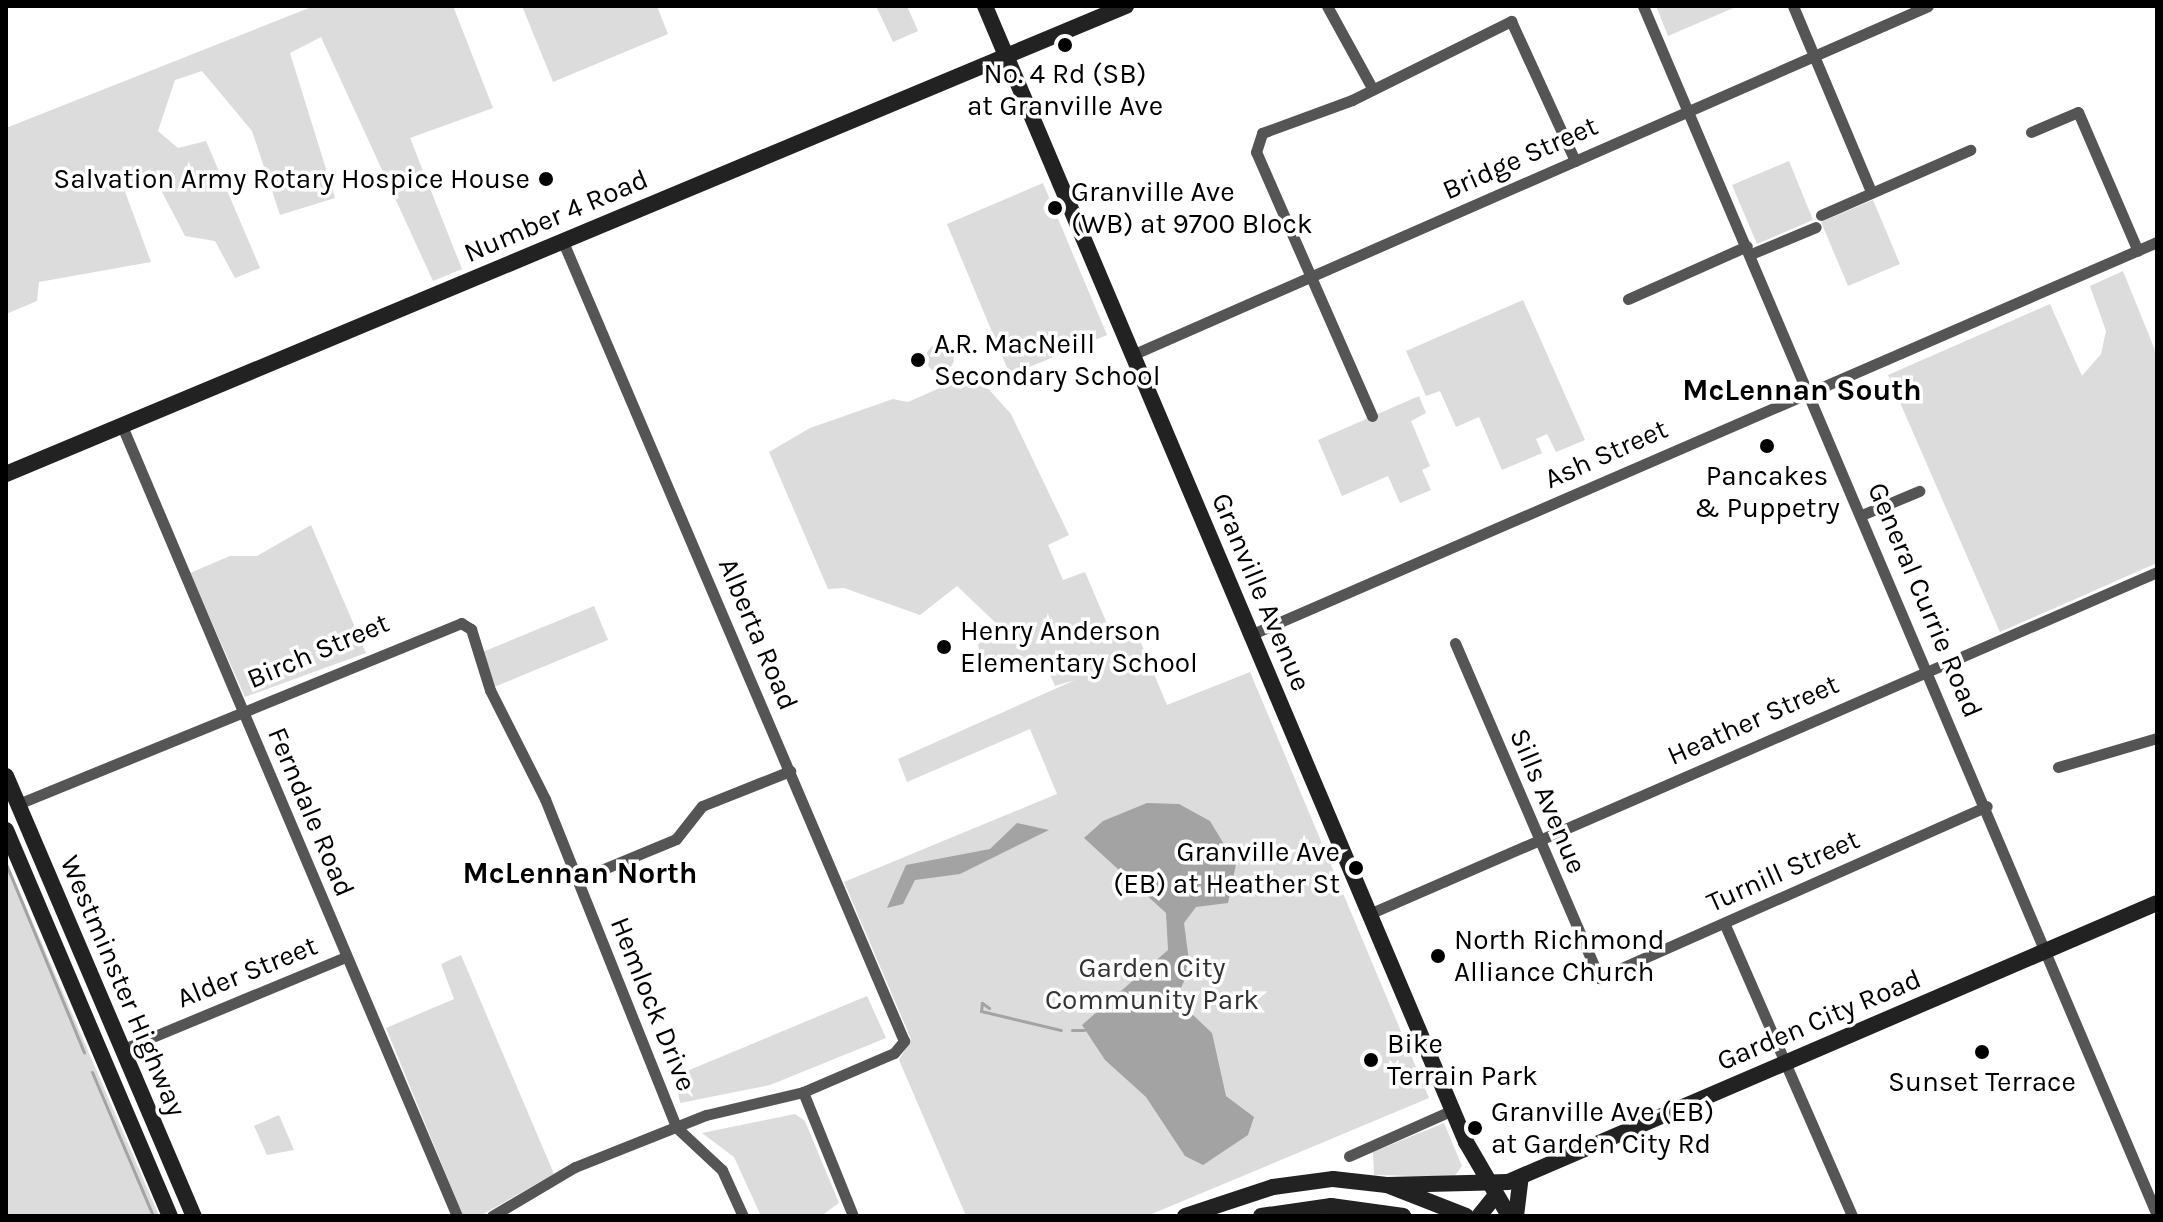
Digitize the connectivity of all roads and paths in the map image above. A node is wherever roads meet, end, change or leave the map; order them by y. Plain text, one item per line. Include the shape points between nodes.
1 (985, 6) edge
2 (1126, 6) edge
3 (1327, 6) edge
4 (1643, 6) edge
5 (1793, 6) edge
6 (1928, 6) edge
7 (1814, 55) junction
8 (1006, 56) junction
9 (1372, 88) junction
10 (1687, 110) junction
11 (2031, 132) dead end
12 (1970, 150) dead end
13 (1575, 161) junction
14 (1871, 192) junction
15 (1821, 215) dead end
16 (1816, 227) dead end
17 (563, 242) junction
18 (2157, 242) edge
19 (1749, 250) junction
20 (2138, 251) junction
21 (1310, 275) junction
22 (1628, 299) dead end
23 (1132, 355) junction
24 (1809, 391) junction
25 (1372, 416) dead end
26 (122, 426) junction
27 (6, 474) edge
28 (1919, 491) dead end
29 (1864, 514) junction
30 (2157, 572) edge
31 (461, 623) joint
32 (1250, 635) junction
33 (1455, 643) dead end
34 (1927, 670) junction
35 (241, 709) junction
36 (2157, 738) edge
37 (2058, 767) dead end
38 (790, 771) junction
39 (6, 776) edge
40 (18, 804) junction
41 (1987, 806) junction
42 (6, 830) edge
43 (1539, 840) junction
44 (577, 880) junction
45 (2157, 903) edge
46 (1369, 914) junction
47 (1725, 925) junction
48 (2049, 950) junction
49 (346, 957) junction
50 (1599, 978) joint
51 (121, 1050) junction
52 (102, 1057) junction
53 (1789, 1062) junction
54 (803, 1092) junction
55 (1453, 1110) junction
56 (676, 1127) junction
57 (1466, 1142) junction
58 (1349, 1156) dead end
59 (1521, 1177) junction
60 (1456, 1184) junction
61 (1387, 1185) junction
62 (1495, 1188) junction
63 (2157, 1215) edge
64 (170, 1216) edge
65 (194, 1216) edge
66 (457, 1216) edge
67 (492, 1216) edge
68 (743, 1216) edge
69 (853, 1216) edge
70 (1185, 1216) edge
71 (1261, 1216) edge
72 (1403, 1216) edge
73 (1466, 1216) edge
74 (1479, 1216) edge
75 (1490, 1216) edge
76 (1509, 1216) edge
77 (1516, 1216) edge
78 (1852, 1216) edge

1 - 8 main road, Granville Avenue
2 - 8 main road, Number 4 Road
3 - 9 street
4 - 10 street, General Currie Road
5 - 7 street
6 - 7 street, Bridge Street
7 - 10 street, Bridge Street
7 - 14 street
8 - 17 main road, Number 4 Road
8 - 23 main road, Granville Avenue
9 - 13 street via 1484,32 1516,23
9 - 21 street via 1256,140
10 - 13 street, Bridge Street
10 - 19 street, General Currie Road
11 - 20 street via 2078,112
12 - 14 street
13 - 21 street, Bridge Street
14 - 15 street
16 - 19 street
17 - 26 main road, Number 4 Road
17 - 38 street, Alberta Road
18 - 20 street, Ash Street
19 - 22 street
19 - 24 street, General Currie Road
20 - 24 street, Ash Street
21 - 23 street, Bridge Street
21 - 25 street
23 - 32 main road, Granville Avenue
24 - 29 street, General Currie Road
24 - 32 street, Ash Street
26 - 27 main road, Number 4 Road
26 - 35 street, Ferndale Road
28 - 29 street
29 - 34 street, General Currie Road
30 - 34 street, Heather Street
31 - 35 street, Birch Street
31 - 44 street, Hemlock Drive via 471,629 480,666
32 - 46 main road, Granville Avenue
33 - 43 street, Sills Avenue
34 - 41 street, General Currie Road
34 - 43 street, Heather Street
35 - 40 street, Birch Street
35 - 49 street, Ferndale Road
36 - 37 street
38 - 44 street via 702,806 676,839
38 - 54 street, Alberta Road via 903,1046
39 - 40 main road, Westminster Highway
40 - 51 main road, Westminster Highway
41 - 47 street, Turnill Street
41 - 48 street, General Currie Road
42 - 52 main road, Westminster Highway
43 - 46 street, Heather Street
43 - 50 street, Sills Avenue
44 - 56 street, Hemlock Drive
45 - 48 main road, Garden City Road
46 - 55 main road, Granville Avenue
47 - 50 street, Turnill Street
47 - 53 street
48 - 53 main road, Garden City Road
48 - 63 street, General Currie Road
49 - 51 street, Alder Street
49 - 66 street, Ferndale Road
51 - 52 main road
51 - 65 main road, Westminster Highway
52 - 64 main road, Westminster Highway
53 - 59 main road, Garden City Road
53 - 78 street
54 - 56 street
54 - 69 street
55 - 57 main road, Granville Avenue
55 - 58 street
56 - 67 street via 575,1167
56 - 68 street, Hemlock Drive via 722,1170
57 - 60 main road via 1468,1167
57 - 62 main road, Granville Avenue
59 - 62 main road, Garden City Road
59 - 77 main road
60 - 61 main road
60 - 62 main road
61 - 70 main road via 1306,1181
61 - 73 main road
62 - 74 main road
62 - 75 main road
62 - 76 main road, Granville Avenue
71 - 72 main road via 1331,1206

